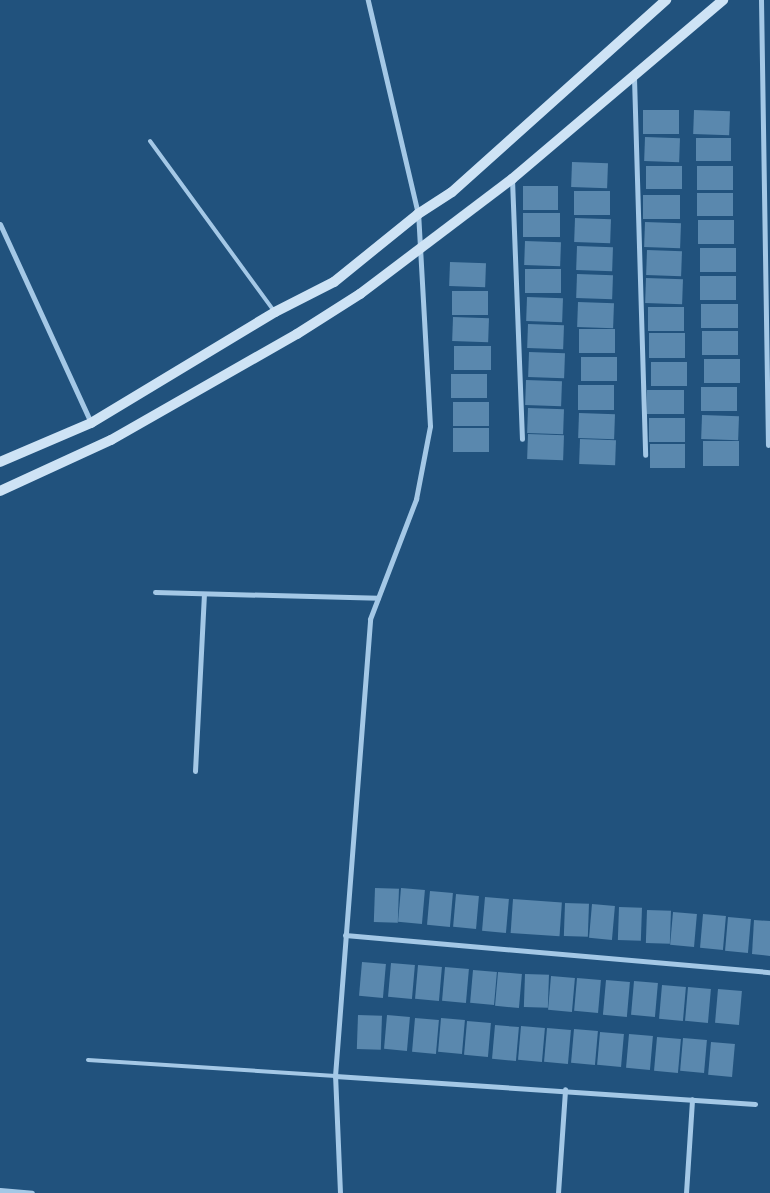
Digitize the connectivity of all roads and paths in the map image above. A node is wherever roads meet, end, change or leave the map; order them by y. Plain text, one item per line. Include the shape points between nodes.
1 (368, 0) edge
2 (666, 0) edge
3 (723, 0) edge
4 (761, 0) edge
5 (634, 77) junction
6 (150, 141) dead end
7 (512, 179) junction
8 (418, 214) junction
9 (0, 224) edge
10 (420, 245) junction
11 (275, 312) junction
12 (91, 423) junction
13 (522, 439) dead end
14 (768, 445) dead end
15 (645, 455) dead end
16 (0, 462) edge
17 (0, 491) edge
18 (155, 592) dead end
19 (204, 594) junction
20 (378, 598) junction
21 (195, 772) dead end
22 (345, 935) junction
23 (770, 972) edge
24 (88, 1060) dead end
25 (335, 1076) junction
26 (565, 1089) junction
27 (692, 1099) junction
28 (755, 1104) dead end
29 (0, 1190) edge
30 (32, 1193) edge
31 (340, 1193) edge
32 (558, 1193) edge
33 (686, 1193) edge

1 - 8 street
2 - 8 street via 492,158 452,192
3 - 5 street
4 - 14 street
5 - 7 street
5 - 15 street
6 - 11 lane
7 - 10 street
7 - 13 street
8 - 10 street
8 - 11 street via 334,282
9 - 12 street
10 - 17 street via 360,294 297,334 111,440
10 - 20 street via 430,426 416,499
11 - 12 street
12 - 16 street
18 - 19 street
19 - 20 street
19 - 21 street
20 - 22 street via 370,619
22 - 23 street
22 - 25 street
24 - 25 lane
25 - 26 street
25 - 31 street
26 - 27 street
26 - 32 street
27 - 28 street
27 - 33 street
29 - 30 street

